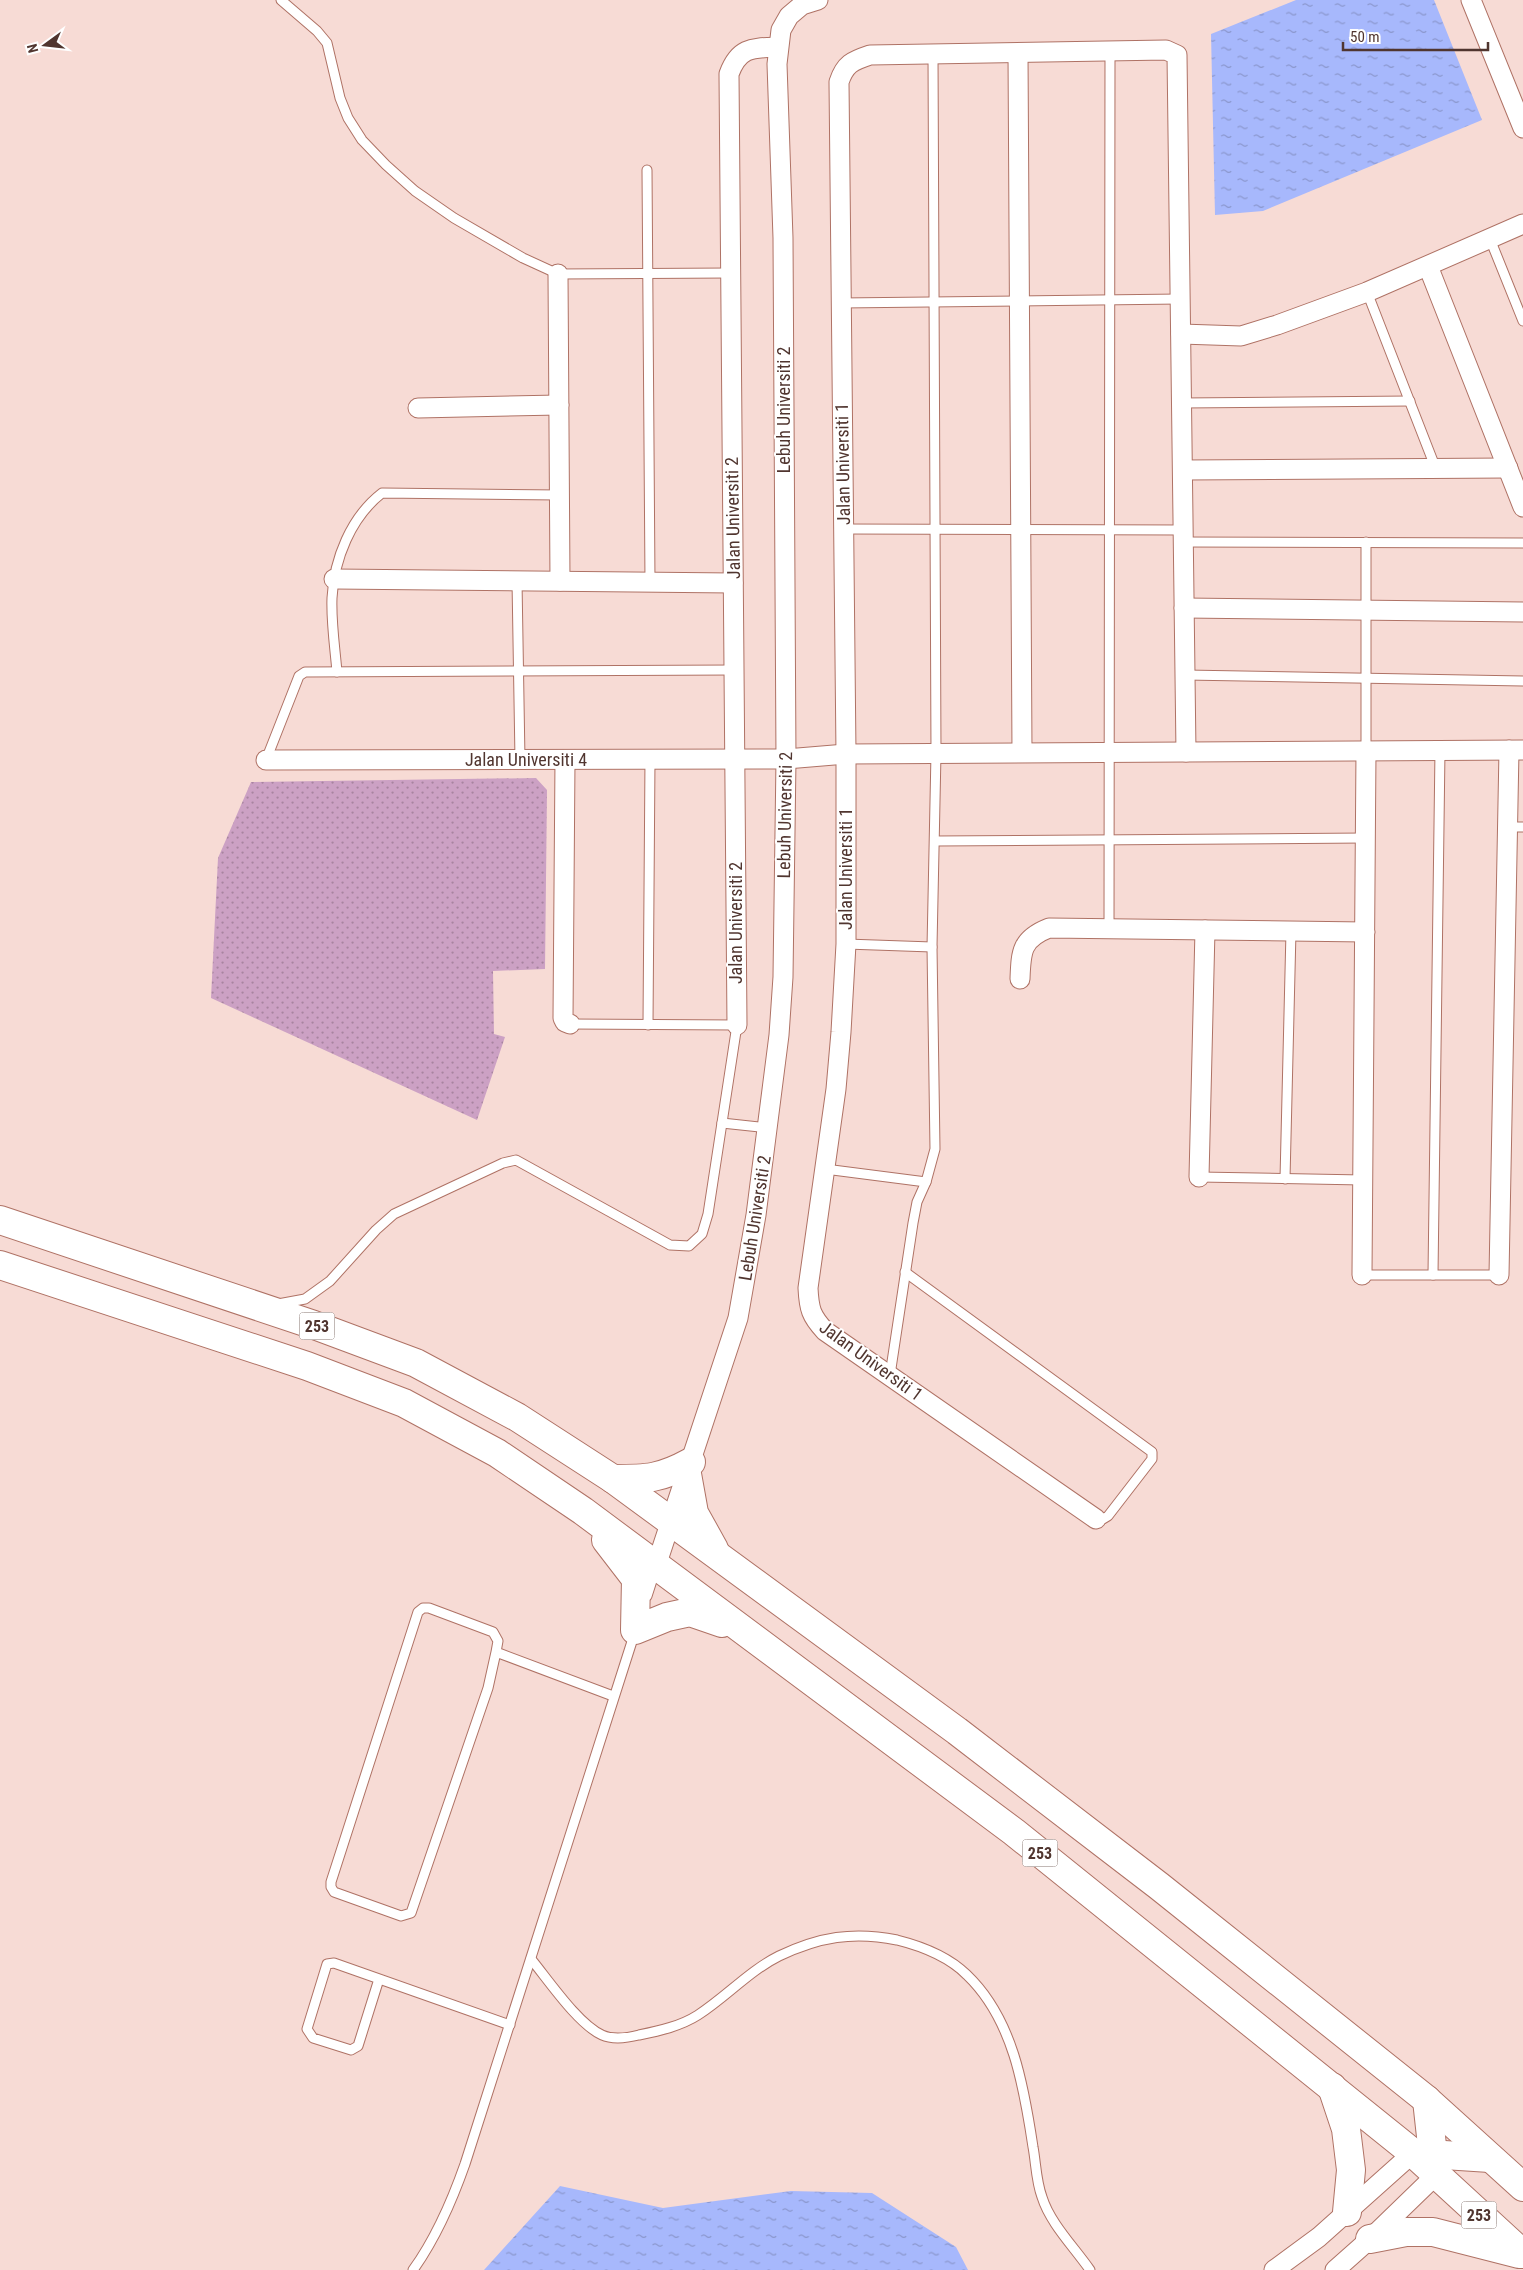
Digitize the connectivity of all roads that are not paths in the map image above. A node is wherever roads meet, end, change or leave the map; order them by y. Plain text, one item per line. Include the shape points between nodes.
1 (281, 0) edge
2 (818, 0) edge
3 (1471, 0) edge
4 (778, 47) junction
5 (1110, 51) junction
6 (1018, 53) junction
7 (934, 54) junction
8 (1523, 128) edge
9 (647, 170) dead end
10 (1523, 224) edge
11 (1490, 239) junction
12 (1428, 266) junction
13 (730, 273) junction
14 (558, 274) junction
15 (648, 274) junction
16 (1367, 292) junction
17 (1180, 299) junction
18 (1110, 300) junction
19 (1019, 301) junction
20 (934, 302) junction
21 (841, 304) junction
22 (1523, 321) edge
23 (1181, 334) junction
24 (1410, 401) junction
25 (1182, 403) junction
26 (559, 405) junction
27 (418, 408) dead end
28 (1508, 468) junction
29 (1436, 469) junction
30 (1183, 470) junction
31 (560, 495) junction
32 (1523, 507) edge
33 (844, 529) junction
34 (935, 530) junction
35 (1021, 530) junction
36 (1110, 530) junction
37 (1183, 536) junction
38 (1366, 542) junction
39 (1523, 542) edge
40 (334, 579) junction
41 (517, 581) junction
42 (560, 581) junction
43 (650, 582) junction
44 (733, 583) junction
45 (1184, 608) junction
46 (1366, 610) junction
47 (1523, 612) edge
48 (734, 670) junction
49 (518, 671) junction
50 (337, 672) junction
51 (1185, 675) junction
52 (1366, 678) junction
53 (1523, 681) edge
54 (1440, 750) junction
55 (1516, 750) edge
56 (1366, 751) junction
57 (1022, 752) junction
58 (1109, 752) junction
59 (1186, 752) junction
60 (936, 753) junction
61 (846, 754) junction
62 (650, 759) junction
63 (735, 759) junction
64 (786, 759) junction
65 (266, 760) joint
66 (520, 760) junction
67 (565, 760) junction
68 (1515, 827) edge
69 (1366, 838) junction
70 (935, 841) junction
71 (1109, 841) junction
72 (1515, 894) edge
73 (1109, 928) junction
74 (1205, 930) junction
75 (1291, 931) junction
76 (1365, 932) junction
77 (846, 944) junction
78 (932, 947) junction
79 (1020, 979) dead end
80 (570, 1024) joint
81 (648, 1025) junction
82 (736, 1025) junction
83 (722, 1123) junction
84 (769, 1128) junction
85 (825, 1169) junction
86 (1199, 1177) joint
87 (1286, 1179) junction
88 (1363, 1180) junction
89 (926, 1182) junction
90 (0, 1220) edge
91 (0, 1265) edge
92 (905, 1272) junction
93 (1362, 1275) joint
94 (1433, 1275) junction
95 (1499, 1275) joint
96 (261, 1307) junction
97 (890, 1375) junction
98 (689, 1468) junction
99 (613, 1479) junction
100 (583, 1511) junction
101 (1096, 1519) joint
102 (671, 1522) junction
103 (718, 1556) junction
104 (656, 1566) junction
105 (740, 1629) junction
106 (635, 1630) junction
107 (496, 1652) junction
108 (613, 1696) junction
109 (531, 1959) junction
110 (379, 1979) junction
111 (510, 2025) junction
112 (1332, 2087) junction
113 (1427, 2100) junction
114 (1490, 2158) junction
115 (1427, 2161) junction
116 (1523, 2187) edge
117 (1347, 2212) junction
118 (1370, 2240) junction
119 (1523, 2254) edge
120 (413, 2270) edge
121 (1090, 2270) edge
122 (1274, 2270) edge
123 (1334, 2270) edge

1 - 14 lane via 327,43 348,118 362,140 386,166 454,218 523,258
2 - 4 street, Lebuh Universiti 2 via 802,5 789,16 781,30
3 - 8 street
4 - 13 street, Jalan Universiti 2 via 744,51 729,74
4 - 64 street, Lebuh Universiti 2 via 784,308
5 - 6 street
5 - 17 street via 1166,50 1178,55
5 - 18 lane
6 - 7 street
6 - 19 street
7 - 20 lane
7 - 21 street, Jalan Universiti 1 via 870,55 843,69 839,82
9 - 15 lane
10 - 11 street
11 - 12 street
11 - 22 lane
12 - 16 street
12 - 28 street
13 - 15 lane
13 - 44 street, Jalan Universiti 2
14 - 15 lane
14 - 26 street
15 - 43 lane
16 - 23 street via 1241,336
16 - 24 lane
17 - 18 lane
17 - 23 street
18 - 19 lane
18 - 36 lane
19 - 20 lane
19 - 35 street
20 - 21 lane
20 - 34 lane
21 - 33 street, Jalan Universiti 1
23 - 25 street
24 - 25 lane
24 - 29 lane
25 - 30 street
26 - 27 street
26 - 31 street
28 - 29 street
28 - 32 street
29 - 30 street
30 - 37 street
31 - 40 lane via 382,493 369,503 345,539
31 - 42 street
33 - 34 lane
33 - 61 street, Jalan Universiti 1
34 - 35 lane
34 - 60 lane
35 - 36 lane
35 - 57 street
36 - 37 lane
36 - 58 lane
37 - 38 lane
37 - 45 street
38 - 39 lane
38 - 46 lane
40 - 41 street
40 - 50 lane via 332,600
41 - 42 street
41 - 49 lane
42 - 43 street
43 - 44 street
44 - 48 street, Jalan Universiti 2
45 - 46 street
45 - 51 street
46 - 47 street
46 - 52 lane
48 - 49 lane
48 - 63 street, Jalan Universiti 2
49 - 50 lane
49 - 66 lane
50 - 65 lane via 305,672 299,676
51 - 52 lane
51 - 59 street
52 - 53 lane
52 - 56 lane
54 - 55 street, Jalan Universiti 4
54 - 56 street, Jalan Universiti 4
54 - 94 lane
55 - 68 street
56 - 59 street, Jalan Universiti 4
56 - 69 street
57 - 58 street, Jalan Universiti 4
57 - 60 street, Jalan Universiti 4
58 - 59 street, Jalan Universiti 4
58 - 71 lane
60 - 61 street, Jalan Universiti 4
60 - 70 lane
61 - 64 street, Jalan Universiti 4
61 - 77 street, Jalan Universiti 1
62 - 63 street, Jalan Universiti 4
62 - 67 street, Jalan Universiti 4
62 - 81 lane
63 - 64 street, Jalan Universiti 4
63 - 82 street, Jalan Universiti 2
64 - 84 street, Lebuh Universiti 2 via 783,977
65 - 66 street, Jalan Universiti 4
66 - 67 street, Jalan Universiti 4
67 - 80 street via 563,1018
68 - 72 street
69 - 71 lane
69 - 76 street
70 - 71 lane
70 - 78 lane
71 - 73 lane
72 - 95 street
73 - 74 street
73 - 79 street via 1049,928 1037,932 1025,943
74 - 75 street
74 - 86 street
75 - 76 street
75 - 87 lane
76 - 88 street
77 - 78 lane
77 - 85 street, Jalan Universiti 1 via 841,1032
78 - 89 lane via 935,1149
80 - 81 lane
81 - 82 lane
82 - 83 lane
83 - 84 lane
83 - 96 lane via 708,1214 702,1234 689,1246 670,1245 516,1160 394,1214 330,1281 305,1299
84 - 98 street, Lebuh Universiti 2 via 738,1318
85 - 89 lane
85 - 97 street, Jalan Universiti 1 via 808,1305 825,1332
86 - 87 lane
87 - 88 lane
88 - 93 street
89 - 92 lane via 917,1202
90 - 96 main road, 253
91 - 100 main road, 253 via 307,1366 404,1403 497,1453
92 - 97 lane
92 - 101 lane via 1152,1452 1152,1459 1108,1516
93 - 94 lane
94 - 95 lane
96 - 99 main road, 253 via 416,1363 517,1417
97 - 101 street, Jalan Universiti 1
98 - 99 main road via 648,1479
98 - 102 street, Lebuh Universiti 2
98 - 103 main road via 694,1513
99 - 102 main road, 253
100 - 104 main road, 253
100 - 106 main road via 636,1579
102 - 103 main road, 253
102 - 104 street, Lebuh Universiti 2
103 - 113 main road, 253 via 1089,1832
104 - 105 main road, 253
104 - 106 lane
105 - 106 main road via 690,1612
105 - 112 main road, 253 via 1014,1832
106 - 108 lane
107 - 107 lane via 498,1641 493,1632 429,1608 418,1612 331,1882 334,1892 401,1916 411,1913 488,1688
107 - 108 lane
108 - 109 lane
109 - 111 lane
109 - 121 lane via 588,2028 604,2036 625,2038 673,2027 697,2016 777,1957 821,1940 847,1935 877,1936 916,1944 940,1957 966,1973 990,2000 1006,2030 1027,2111 1042,2197 1049,2214
110 - 110 lane via 334,1963 327,1964 307,2029 309,2034 313,2038 355,2049
110 - 111 lane
111 - 120 lane via 452,2200
112 - 115 main road, 253
112 - 117 main road via 1346,2130 1351,2170
113 - 114 main road, 253
113 - 115 main road
114 - 115 main road
114 - 116 main road, 253
115 - 117 street
115 - 118 street
115 - 119 main road, 253
117 - 122 street
118 - 119 main road via 1406,2232 1433,2232
118 - 123 street

